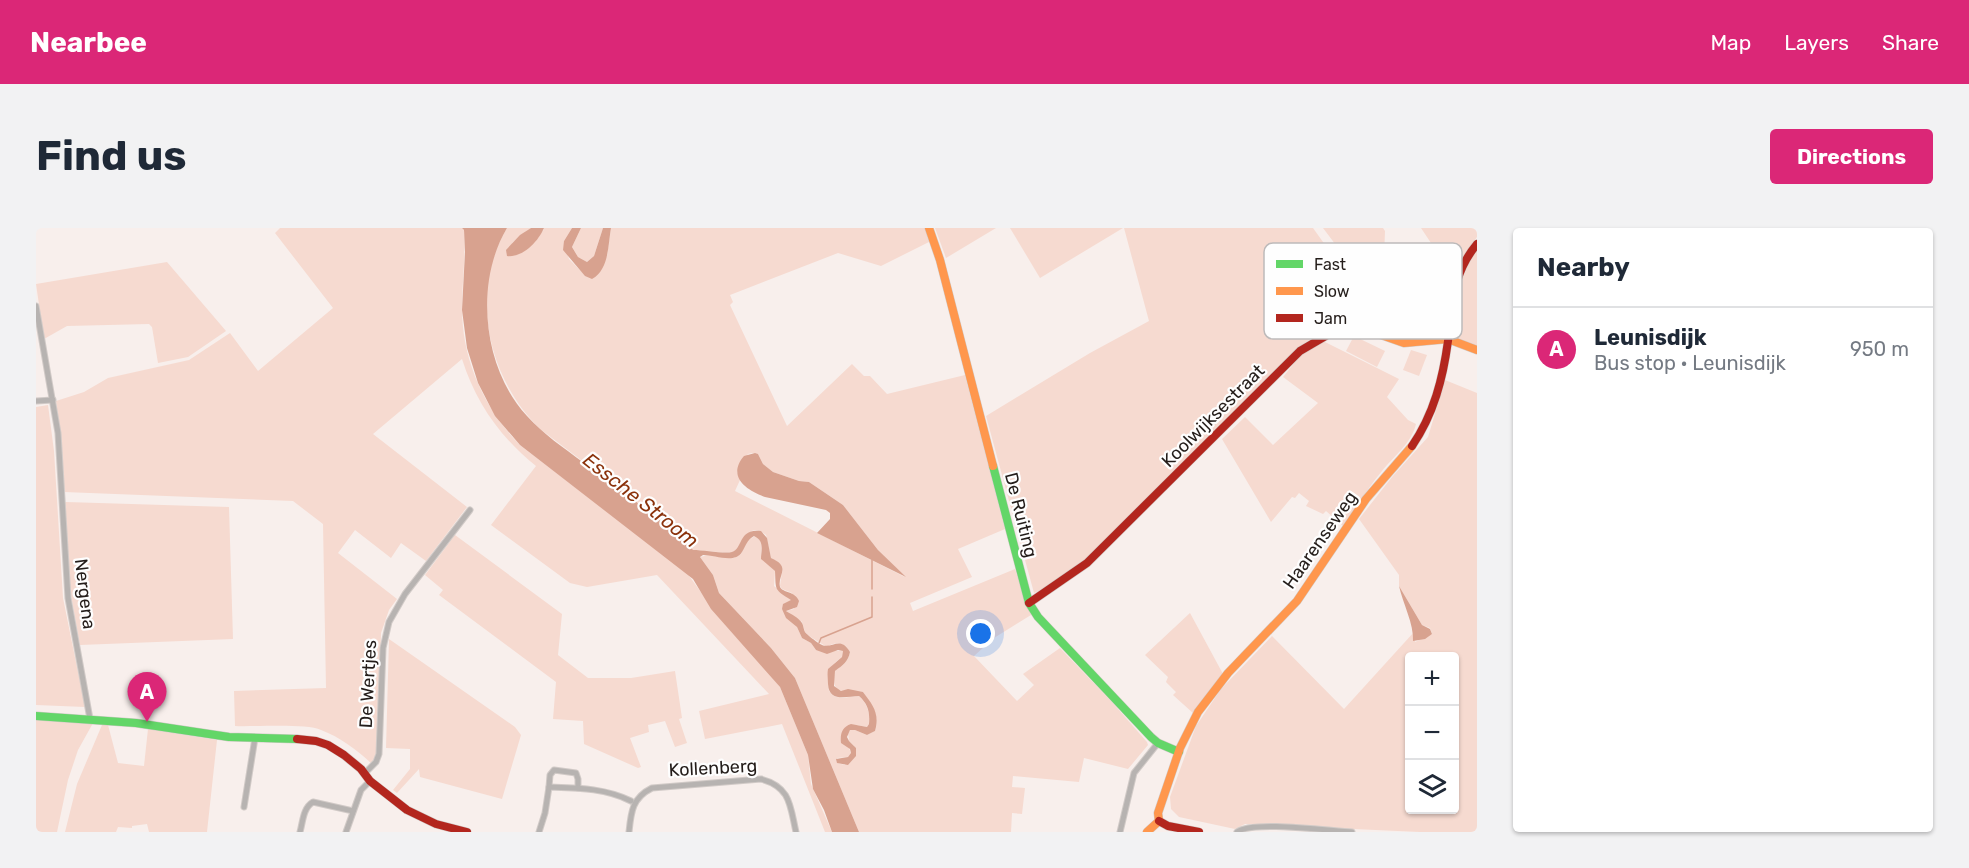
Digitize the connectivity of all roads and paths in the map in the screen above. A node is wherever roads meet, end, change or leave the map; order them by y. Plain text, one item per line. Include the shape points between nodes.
1 (929, 228) edge
2 (1477, 244) edge
3 (1462, 264) edge
4 (36, 306) edge
5 (1319, 339) edge
6 (1393, 339) edge
7 (1448, 339) junction
8 (1477, 350) edge
9 (53, 400) junction
10 (36, 401) edge
11 (470, 510) dead end
12 (1029, 603) junction
13 (36, 716) edge
14 (90, 719) junction
15 (255, 738) junction
16 (1158, 743) junction
17 (1179, 752) junction
18 (365, 773) junction
19 (370, 781) junction
20 (549, 787) junction
21 (578, 788) junction
22 (631, 801) dead end
23 (244, 807) dead end
24 (353, 811) junction
25 (1159, 821) junction
26 (300, 832) edge
27 (346, 832) edge
28 (466, 832) edge
29 (539, 832) edge
30 (629, 832) edge
31 (796, 832) edge
32 (1120, 832) edge
33 (1147, 832) edge
34 (1199, 832) edge
35 (1237, 832) edge
36 (1352, 832) edge

1 - 12 street, De Ruiting
2 - 3 street, Haarenseweg
4 - 9 street, Nergena
5 - 12 street, Koolwijksestraat via 1290,361 1087,563
6 - 7 street, Koolwijksestraat via 1404,343
7 - 8 street
7 - 17 street, Haarenseweg via 1433,404 1418,436 1364,502 1296,601 1208,697
9 - 10 street
9 - 14 street, Nergena via 68,598
11 - 18 street, De Wertjes via 399,603 389,622 382,657 379,754
12 - 16 street, De Ruiting
13 - 14 street
14 - 15 street
15 - 18 street via 316,741 334,748
15 - 23 street
16 - 17 street, De Ruiting
16 - 32 street via 1134,773
17 - 25 street, Haarenseweg via 1158,813
18 - 19 street
19 - 24 street via 361,790
19 - 28 street via 420,817
20 - 21 street
20 - 21 street via 554,770 576,773
20 - 29 street
21 - 22 street via 607,792
24 - 26 street via 313,802 305,810
24 - 27 street
25 - 33 street
25 - 34 street
30 - 31 street, Kollenberg via 634,803 652,788 761,779 771,781 786,794
35 - 36 street via 1265,827

